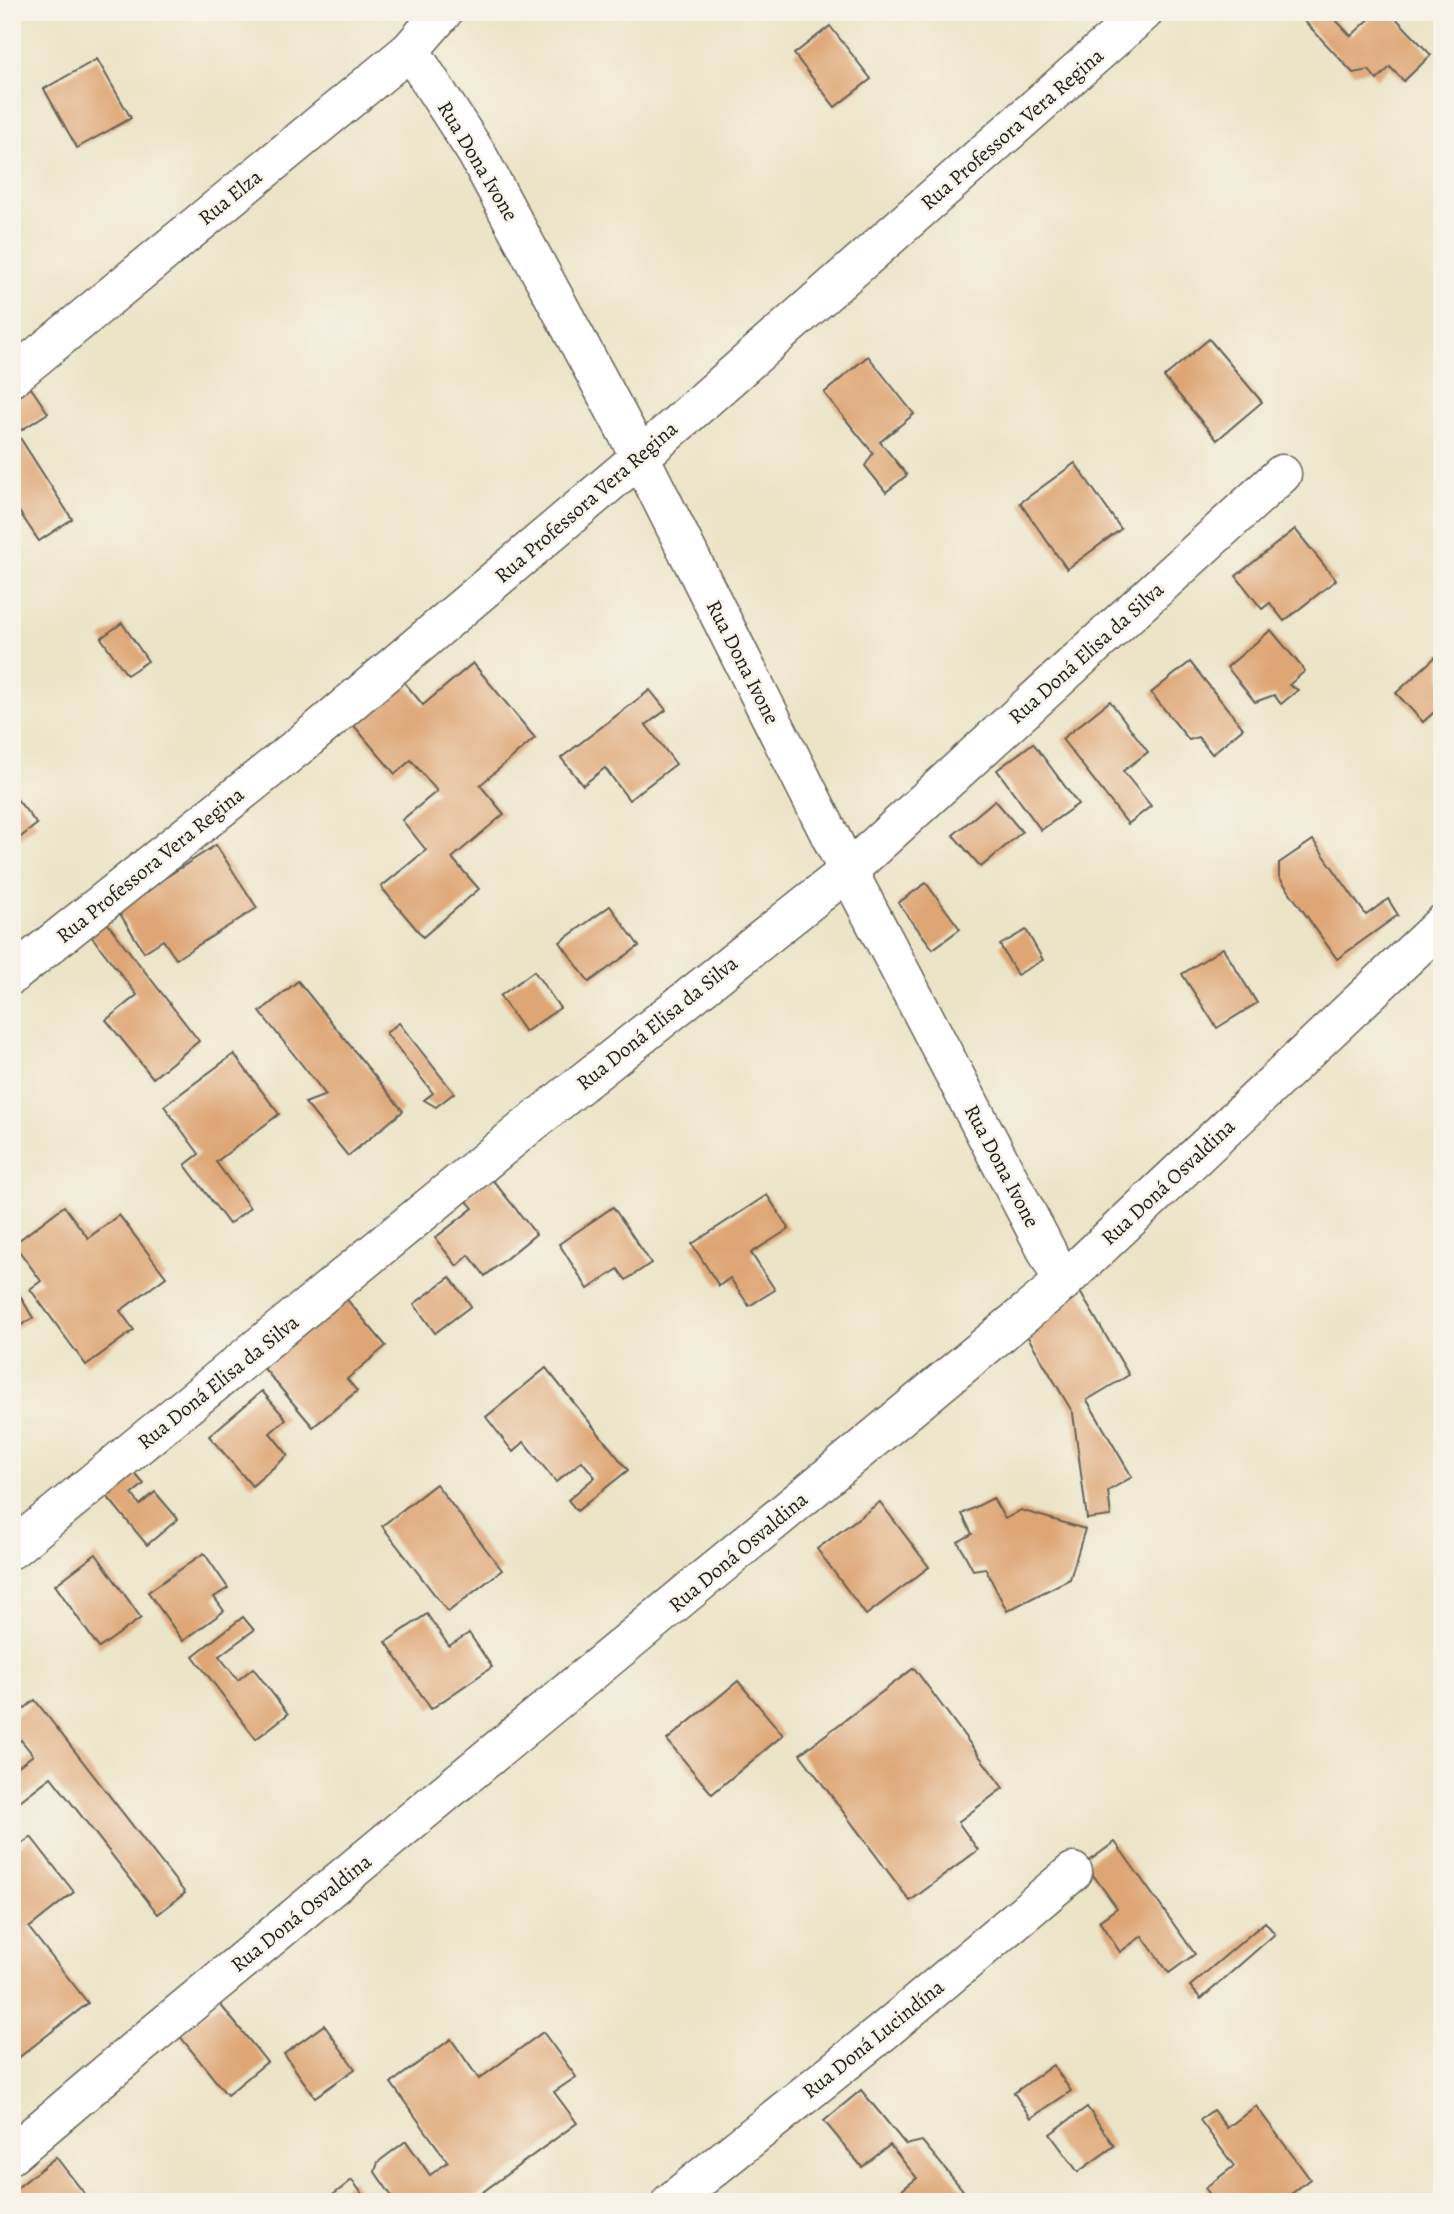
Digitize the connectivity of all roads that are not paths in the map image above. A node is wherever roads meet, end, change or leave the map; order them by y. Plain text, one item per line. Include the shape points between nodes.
1 (443, 12) edge
2 (1144, 12) edge
3 (410, 50) junction
4 (12, 377) edge
5 (640, 457) junction
6 (1282, 474) dead end
7 (848, 871) junction
8 (1442, 924) edge
9 (12, 975) edge
10 (1063, 1282) junction
11 (12, 1549) edge
12 (1073, 1872) dead end
13 (12, 2154) edge
14 (671, 2202) edge

1 - 3 street, Rua Elza
2 - 5 street, Rua Professora Vera Regina
3 - 4 street, Rua Elza
3 - 5 street, Rua Dona Ivone via 477,154
5 - 7 street, Rua Dona Ivone
5 - 9 street, Rua Professora Vera Regina via 305,741
6 - 7 street, Rua Doná Elisa da Silva
7 - 10 street, Rua Dona Ivone
7 - 11 street, Rua Doná Elisa da Silva via 528,1126
8 - 10 street, Rua Doná Osvaldina
10 - 13 street, Rua Doná Osvaldina
12 - 14 street, Rua Doná Lucindína

